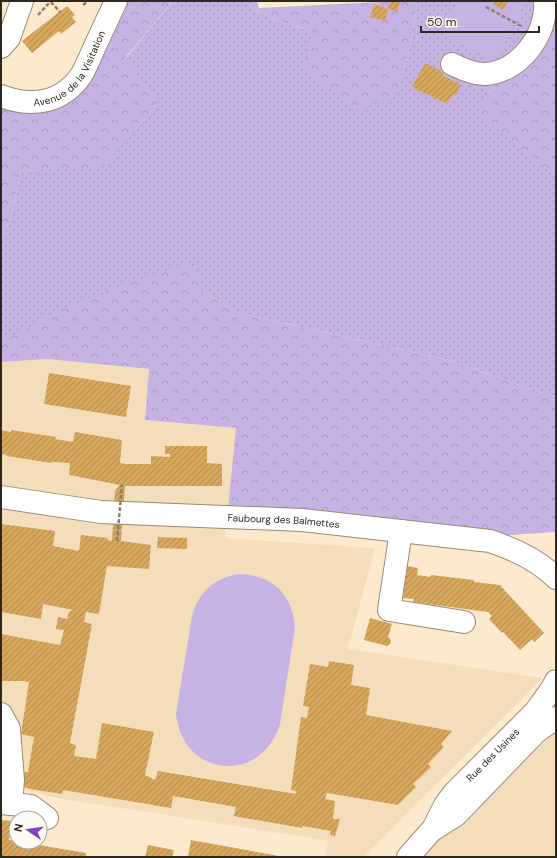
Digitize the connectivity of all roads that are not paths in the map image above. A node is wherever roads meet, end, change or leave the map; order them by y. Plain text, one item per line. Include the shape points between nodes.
1 (22, 1) edge
2 (116, 1) edge
3 (545, 1) edge
4 (1, 48) edge
5 (452, 64) dead end
6 (1, 96) edge
7 (1, 497) edge
8 (401, 531) junction
9 (556, 578) edge
10 (464, 622) dead end
11 (556, 681) edge
12 (1, 714) edge
13 (556, 718) edge
14 (6, 804) edge
15 (37, 810) edge
16 (431, 832) junction
17 (408, 857) edge

1 - 4 street via 8,38
2 - 6 street, Avenue de la Visitation via 82,73 66,92 40,101 28,102
3 - 5 street via 546,9 538,35 526,53 507,68 484,74
7 - 8 street, Faubourg des Balmettes via 101,512 302,520
8 - 9 street, Faubourg des Balmettes via 490,541 532,559 548,569
8 - 10 street via 389,610
11 - 16 street, Rue des Usines via 536,711 454,793
12 - 14 street via 9,729 13,780
13 - 16 street, Rue des Usines via 536,732 456,815
14 - 15 street via 32,806
16 - 17 street, Rue des Usines

